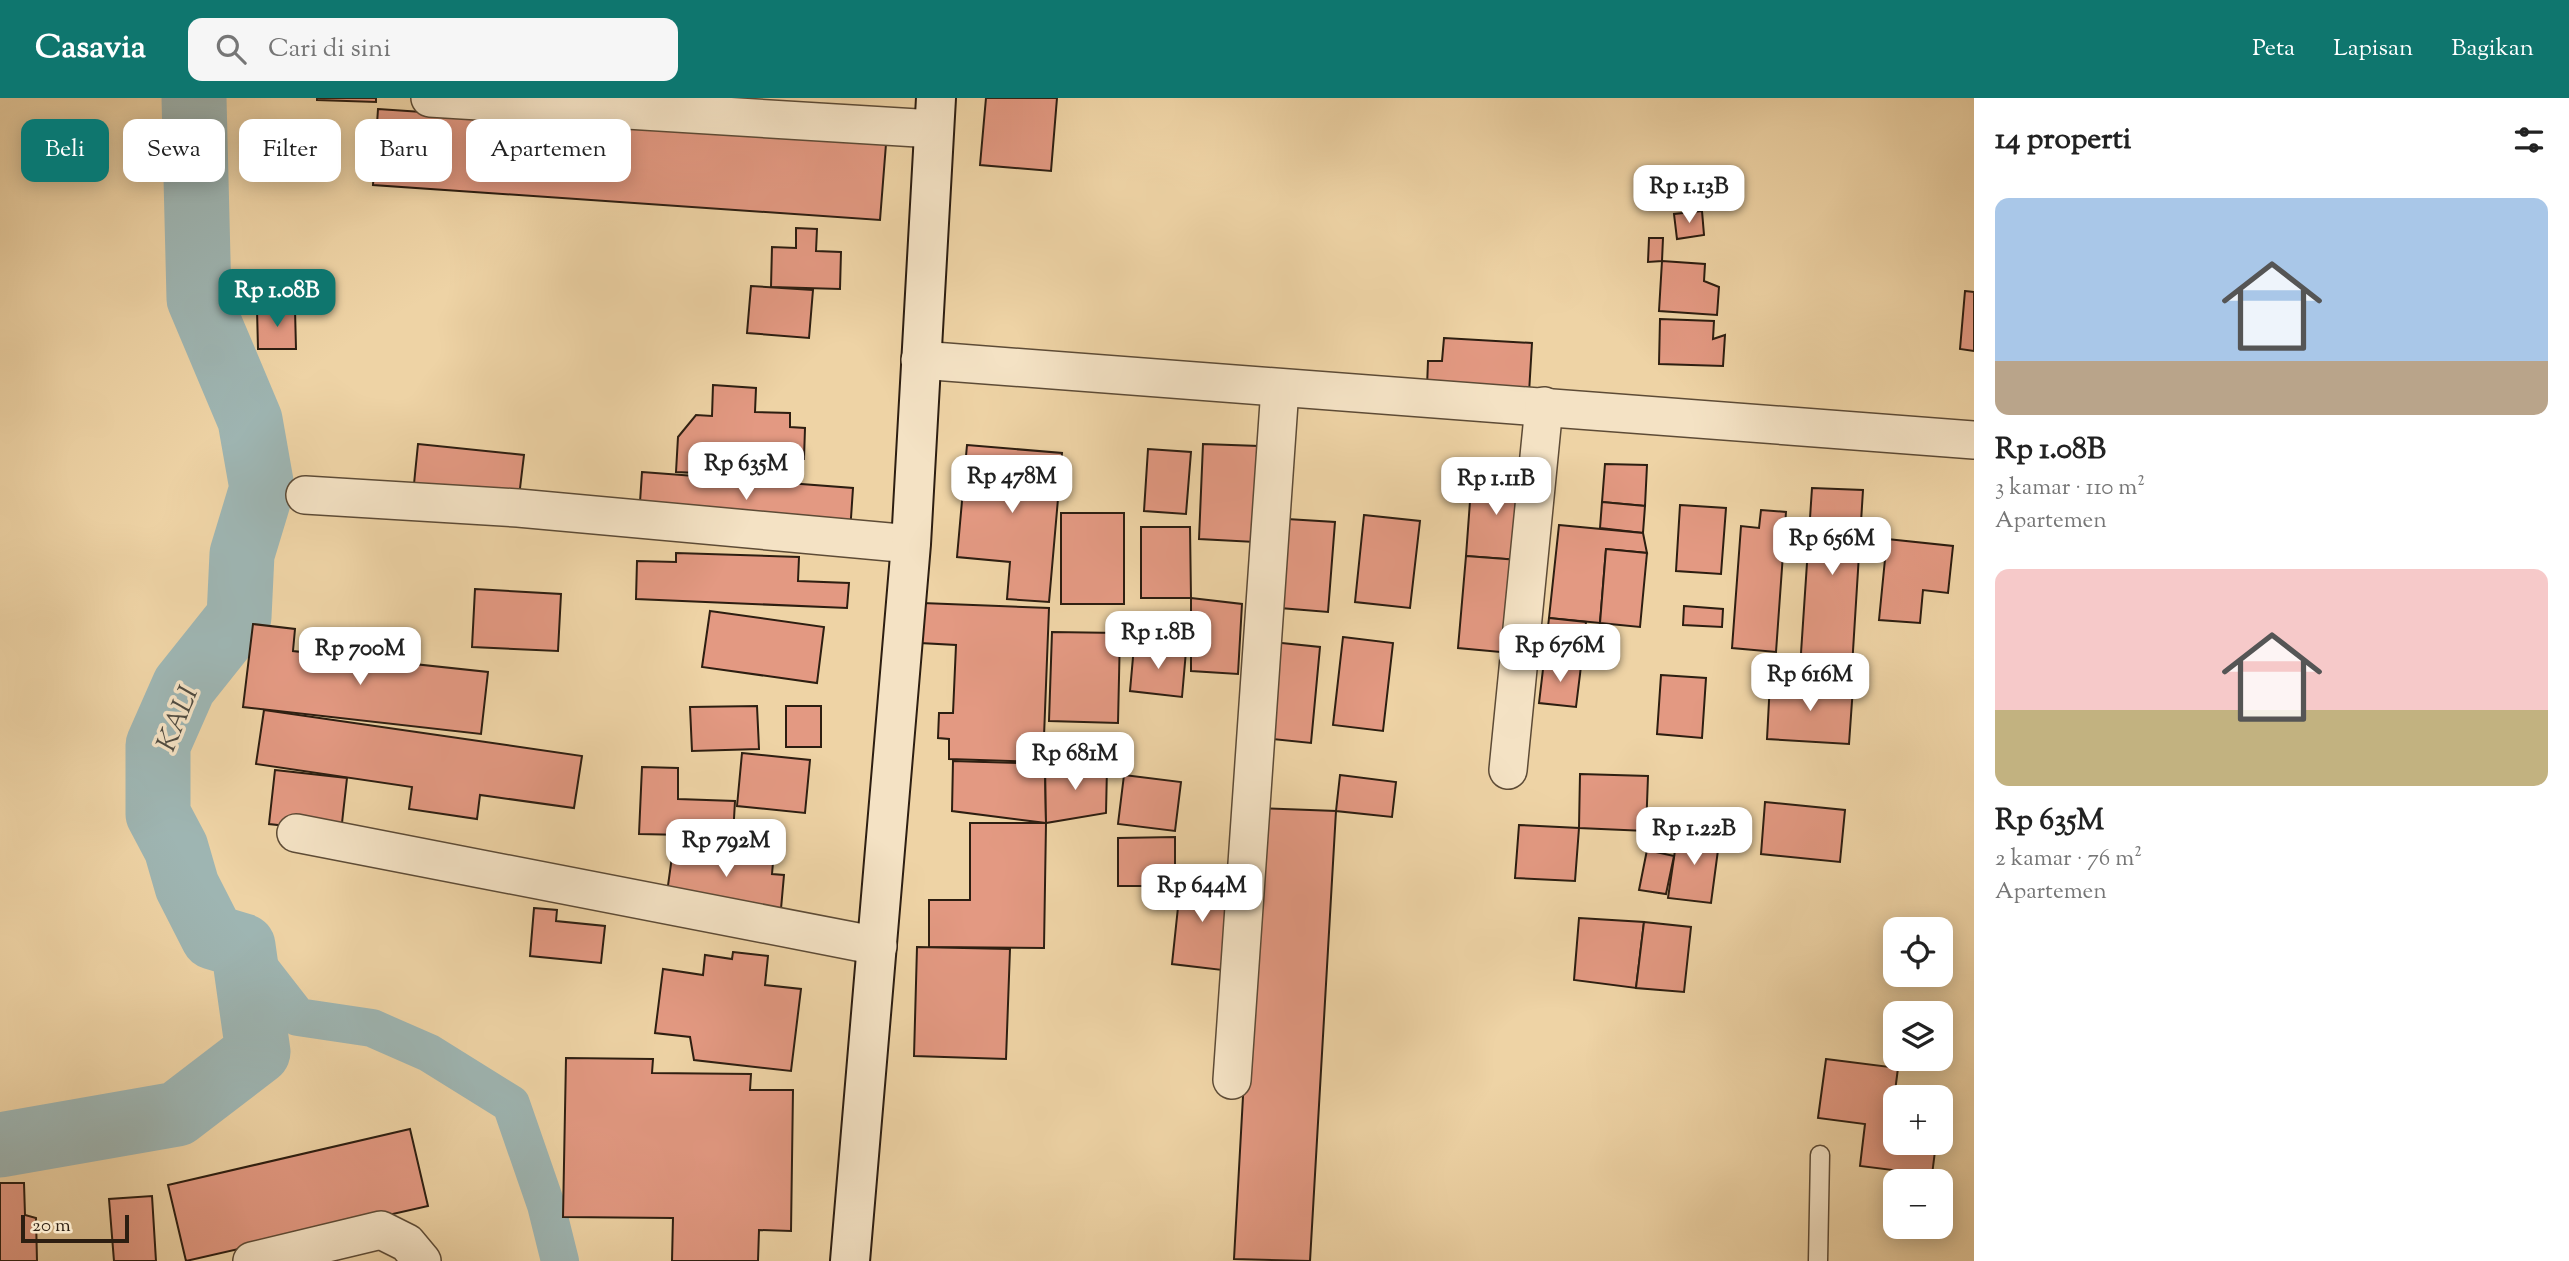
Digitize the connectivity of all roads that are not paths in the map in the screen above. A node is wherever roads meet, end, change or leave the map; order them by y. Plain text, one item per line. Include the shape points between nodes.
1 (430, 98) edge
2 (935, 113) edge
3 (920, 360) junction
4 (1280, 388) junction
5 (1544, 406) junction
6 (1974, 440) edge
7 (305, 495) dead end
8 (911, 544) junction
9 (1508, 770) dead end
10 (296, 833) dead end
11 (878, 946) junction
12 (1232, 1080) dead end
13 (1820, 1155) dead end
14 (252, 1261) edge
15 (422, 1261) edge
16 (850, 1261) edge
17 (1818, 1261) edge

1 - 2 street
2 - 3 street
3 - 4 street
3 - 8 street
4 - 5 street
4 - 12 street
5 - 6 street
5 - 9 street
7 - 8 street via 518,508
8 - 11 street
10 - 11 street
11 - 16 street
13 - 17 lane
14 - 15 street via 381,1230 407,1243

